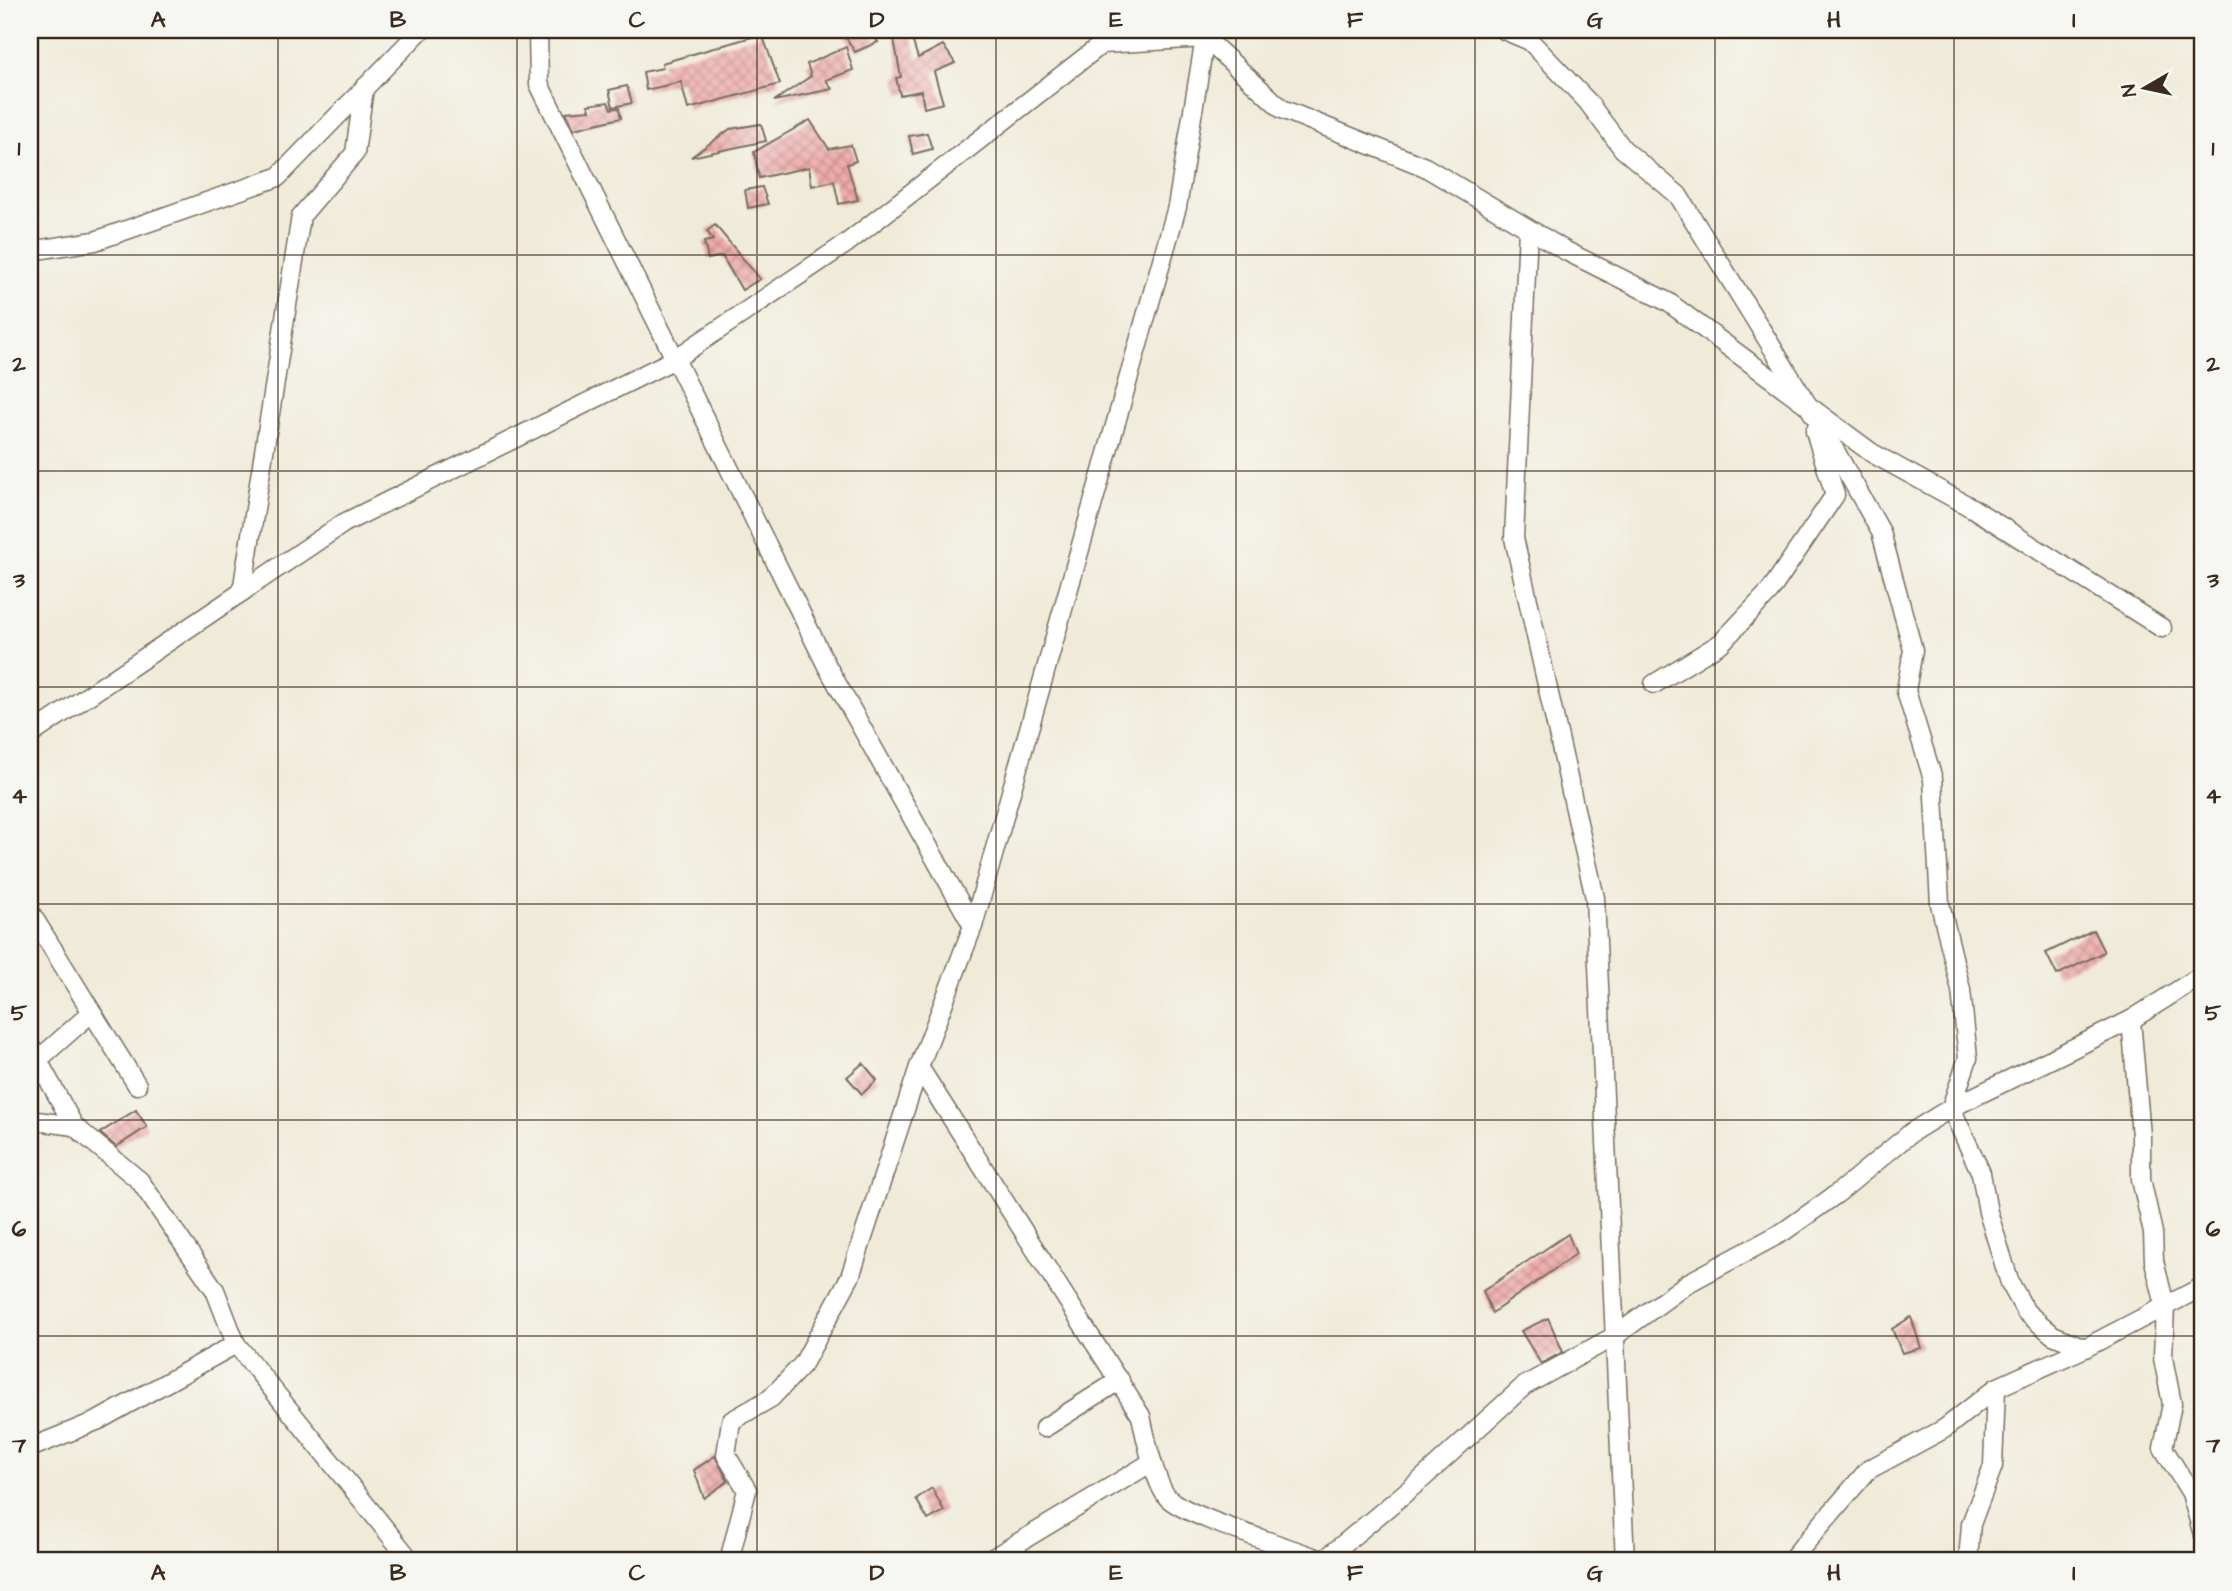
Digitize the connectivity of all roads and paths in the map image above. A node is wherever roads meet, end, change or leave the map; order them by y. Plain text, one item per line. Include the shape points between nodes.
1 (421, 30) edge
2 (538, 30) edge
3 (1504, 30) edge
4 (1209, 34) edge
5 (1529, 35) edge
6 (364, 89) junction
7 (1528, 229) junction
8 (30, 251) edge
9 (675, 359) junction
10 (1807, 404) junction
11 (242, 592) junction
12 (2162, 628) dead end
13 (1654, 684) dead end
14 (30, 735) edge
15 (30, 912) edge
16 (973, 926) junction
17 (2202, 975) edge
18 (91, 1013) junction
19 (2131, 1020) junction
20 (32, 1058) edge
21 (919, 1067) junction
22 (137, 1085) dead end
23 (1951, 1108) junction
24 (30, 1119) edge
25 (74, 1126) junction
26 (2202, 1287) edge
27 (2165, 1305) junction
28 (1615, 1336) junction
29 (236, 1344) junction
30 (2085, 1348) junction
31 (1120, 1380) junction
32 (1996, 1388) junction
33 (1044, 1429) dead end
34 (30, 1448) edge
35 (1152, 1462) junction
36 (2202, 1531) edge
37 (411, 1561) edge
38 (729, 1561) edge
39 (988, 1561) edge
40 (1323, 1561) edge
41 (1625, 1561) edge
42 (1790, 1561) edge
43 (1968, 1561) edge

1 - 6 street
2 - 9 street via 539,84
3 - 5 street
4 - 7 street via 1282,109 1425,167
4 - 9 street via 1102,44 846,243
4 - 16 street via 1177,208
5 - 10 street via 1623,149 1678,195
6 - 8 street via 278,177 95,241
6 - 11 street via 355,153 301,216
7 - 10 street via 1668,302
7 - 28 street via 1514,538 1595,898
9 - 11 street via 344,523
9 - 16 street via 827,666
10 - 12 street via 1872,453 1972,508
10 - 13 street via 1835,495 1770,591 1721,643
10 - 23 street via 1881,532 1913,650 1906,691 1933,779 1940,904 1961,989 1968,1058
11 - 14 street
15 - 18 street
16 - 21 street
17 - 19 street
18 - 20 street
18 - 22 street
19 - 23 street
19 - 27 street via 2141,1179
20 - 25 street
21 - 31 street
21 - 38 street via 850,1276 803,1364 771,1398 731,1421 726,1455 747,1490
23 - 28 street via 1912,1132 1783,1232 1688,1283
23 - 30 street via 1981,1173 2010,1283 2026,1312 2053,1335
24 - 25 street
25 - 29 street via 140,1181 215,1290
26 - 27 street
27 - 30 street
27 - 36 street via 2163,1358 2172,1404 2163,1448 2191,1493
28 - 40 street via 1524,1385
28 - 41 street
29 - 34 street via 99,1420
29 - 37 street
30 - 32 street
31 - 33 street
31 - 35 street via 1141,1416
32 - 42 street via 1944,1429 1868,1470
32 - 43 street via 1993,1466 1971,1524
35 - 39 street
35 - 40 street via 1168,1497 1199,1514

